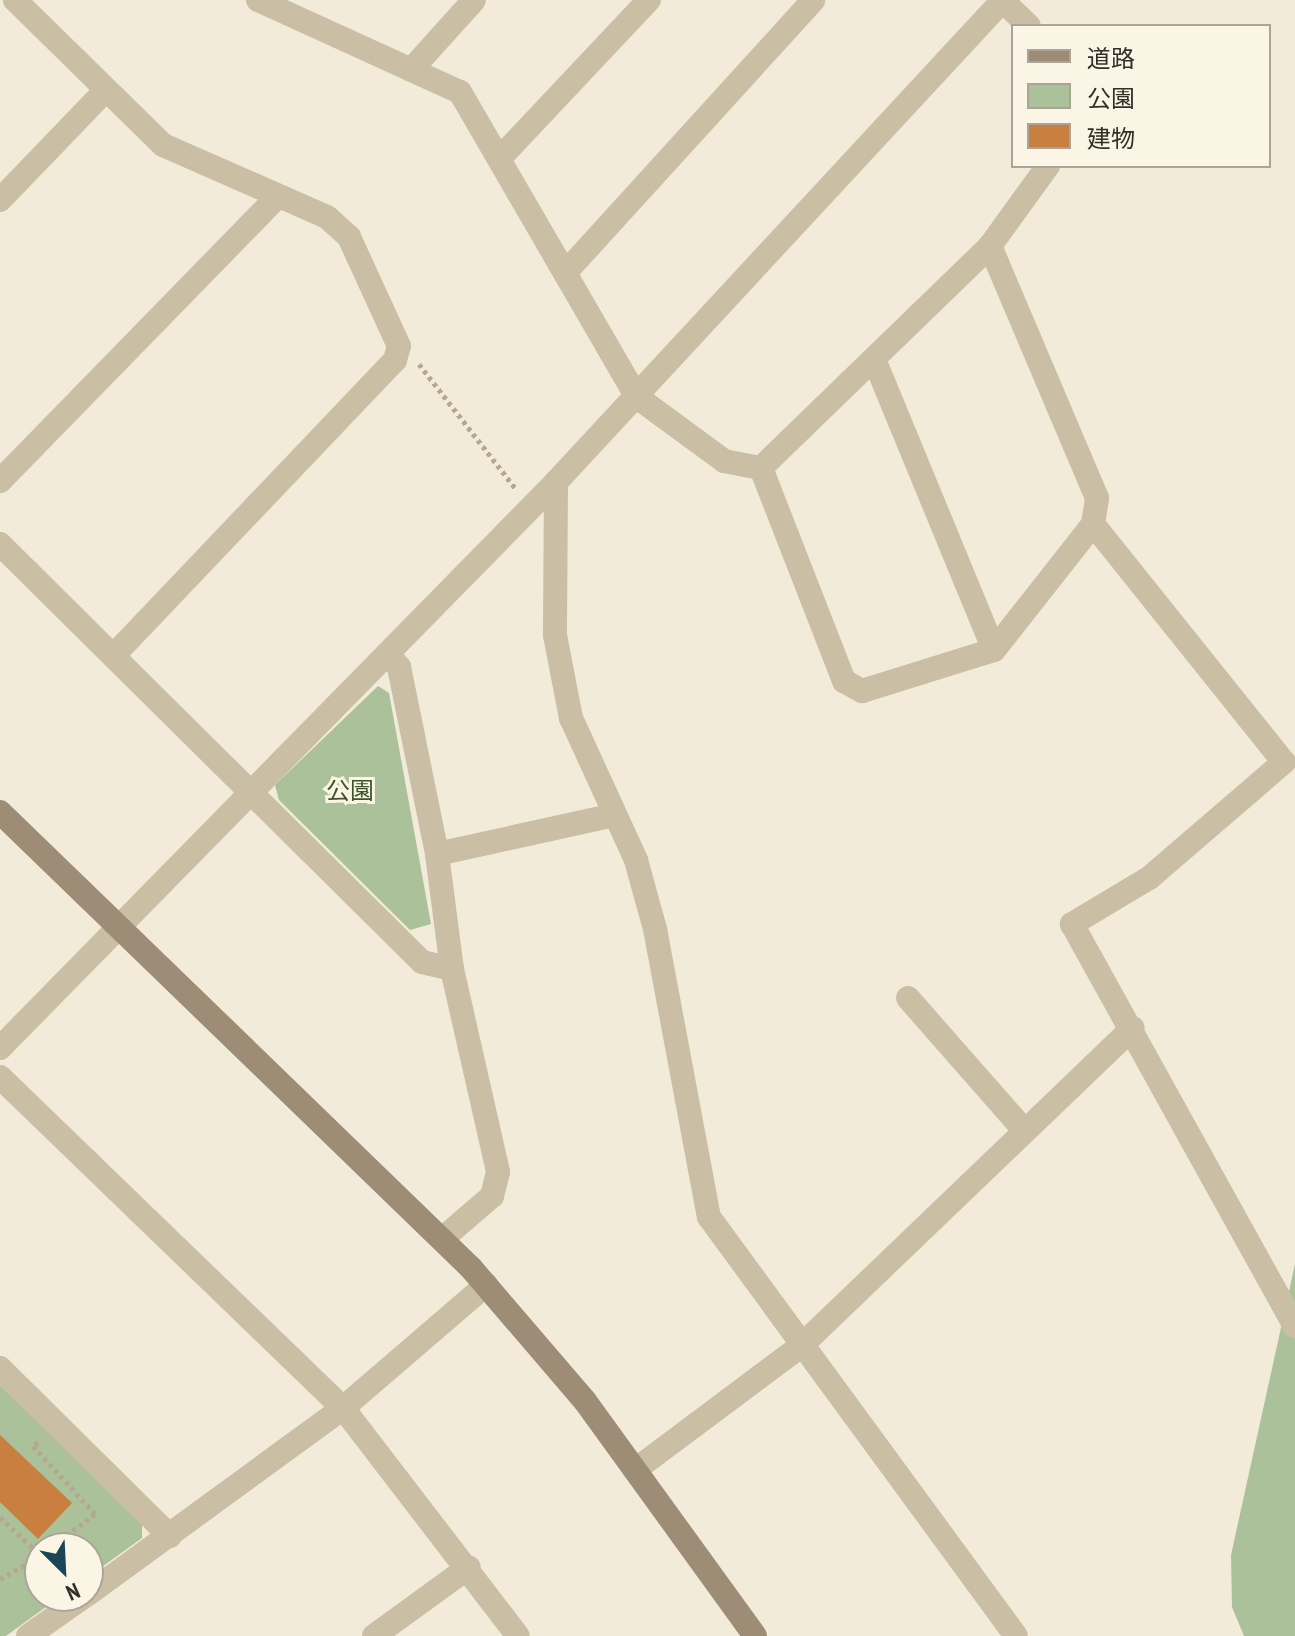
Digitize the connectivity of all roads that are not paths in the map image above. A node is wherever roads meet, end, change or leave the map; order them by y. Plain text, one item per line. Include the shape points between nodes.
1 (15, 0) edge
2 (258, 0) edge
3 (474, 0) edge
4 (649, 0) edge
5 (813, 0) edge
6 (1002, 0) edge
7 (291, 7) edge
8 (1027, 24) edge
9 (411, 70) junction
10 (105, 91) junction
11 (499, 159) junction
12 (1047, 168) edge
13 (277, 197) junction
14 (0, 200) edge
15 (990, 246) junction
16 (565, 273) junction
17 (876, 364) junction
18 (637, 397) junction
19 (761, 468) junction
20 (0, 481) edge
21 (556, 482) junction
22 (1093, 524) junction
23 (0, 544) edge
24 (994, 650) junction
25 (387, 654) junction
26 (114, 655) junction
27 (1290, 768) edge
28 (247, 795) junction
29 (0, 812) edge
30 (610, 816) junction
31 (437, 854) junction
32 (119, 929) junction
33 (452, 969) junction
34 (908, 998) dead end
35 (1133, 1028) junction
36 (0, 1048) edge
37 (0, 1077) edge
38 (1025, 1131) junction
39 (442, 1239) junction
40 (486, 1285) junction
41 (1295, 1326) edge
42 (802, 1345) junction
43 (0, 1368) edge
44 (343, 1408) junction
45 (635, 1470) junction
46 (170, 1536) junction
47 (469, 1567) junction
48 (104, 1582) edge
49 (62, 1612) edge
50 (28, 1636) edge
51 (374, 1636) edge
52 (518, 1636) edge
53 (755, 1636) edge
54 (1016, 1636) edge

1 - 10 street
2 - 7 street
3 - 9 street
4 - 11 street
5 - 16 street
6 - 8 street
6 - 18 street
7 - 9 street
9 - 11 street via 460,92
10 - 13 street via 163,145
10 - 14 street
11 - 16 street
12 - 15 street
13 - 20 street
13 - 26 street via 327,217 349,237 399,346 395,360
15 - 17 street
15 - 22 street via 1097,498
16 - 18 street
17 - 19 street
17 - 24 street
18 - 19 street via 724,461
18 - 21 street
19 - 24 street via 853,688
21 - 25 street
21 - 30 street via 561,684
22 - 24 street
22 - 27 street
23 - 26 street
25 - 28 street
25 - 31 street via 399,667
26 - 28 street
27 - 35 street via 1149,878 1072,924
28 - 32 street
28 - 33 street via 422,962
29 - 32 street
30 - 31 street
30 - 42 street via 636,860 655,929 709,1217
31 - 33 street
32 - 36 street
32 - 39 street
33 - 39 street via 498,1182
34 - 38 street
35 - 38 street
35 - 41 street
37 - 44 street
38 - 42 street
39 - 40 street
40 - 44 street
40 - 45 street
42 - 45 street
42 - 54 street via 912,1485
43 - 46 street
44 - 46 street
44 - 47 street
45 - 53 street
46 - 48 street
47 - 51 street
47 - 52 street
49 - 50 street

